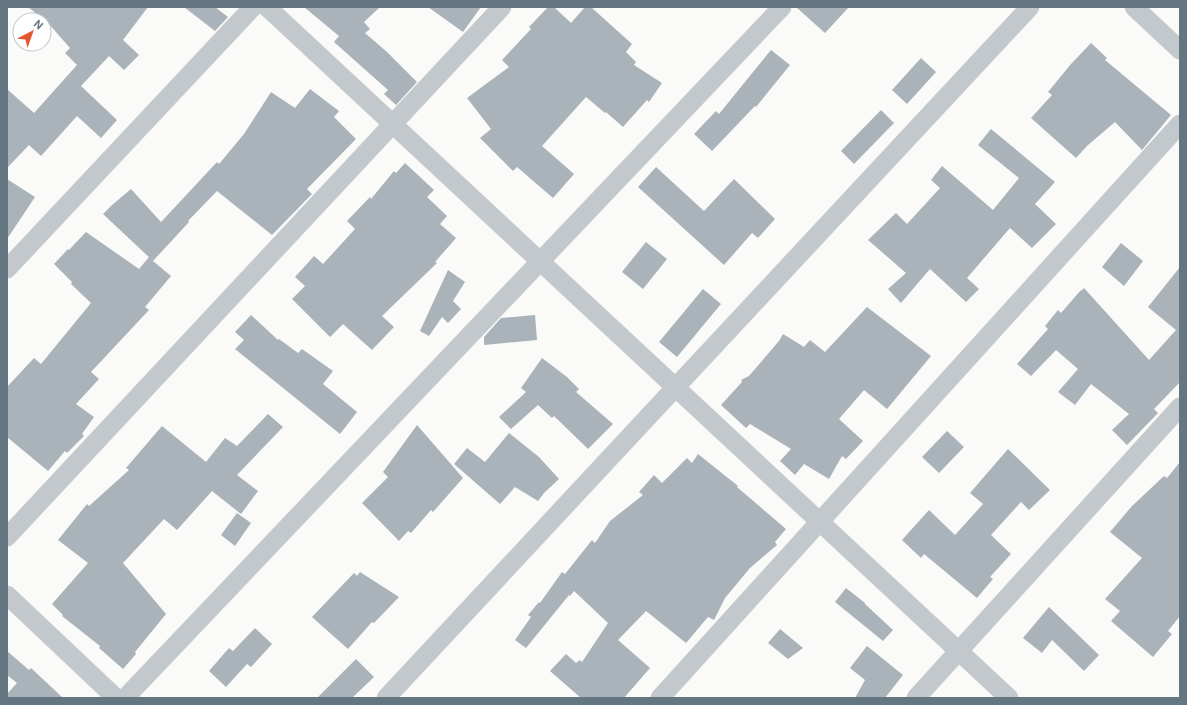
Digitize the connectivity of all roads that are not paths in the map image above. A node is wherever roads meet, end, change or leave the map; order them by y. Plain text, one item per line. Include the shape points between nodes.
1 (253, 7) edge
2 (267, 7) edge
3 (502, 7) edge
4 (782, 7) edge
5 (1030, 7) edge
6 (1134, 7) edge
7 (1180, 50) edge
8 (393, 124) junction
9 (1180, 124) edge
10 (540, 261) junction
11 (7, 269) edge
12 (675, 387) junction
13 (1180, 407) edge
14 (820, 522) junction
15 (7, 537) edge
16 (7, 596) edge
17 (959, 651) junction
18 (116, 698) edge
19 (125, 698) edge
20 (386, 698) edge
21 (660, 698) edge
22 (916, 698) edge
23 (1009, 698) edge

1 - 11 street
2 - 8 street
3 - 8 street
4 - 10 street
5 - 12 street
6 - 7 street
8 - 10 street
8 - 15 street
9 - 14 street
10 - 12 street
10 - 19 street
12 - 14 street
12 - 20 street
13 - 17 street
14 - 17 street
14 - 21 street
16 - 18 street
17 - 22 street
17 - 23 street

